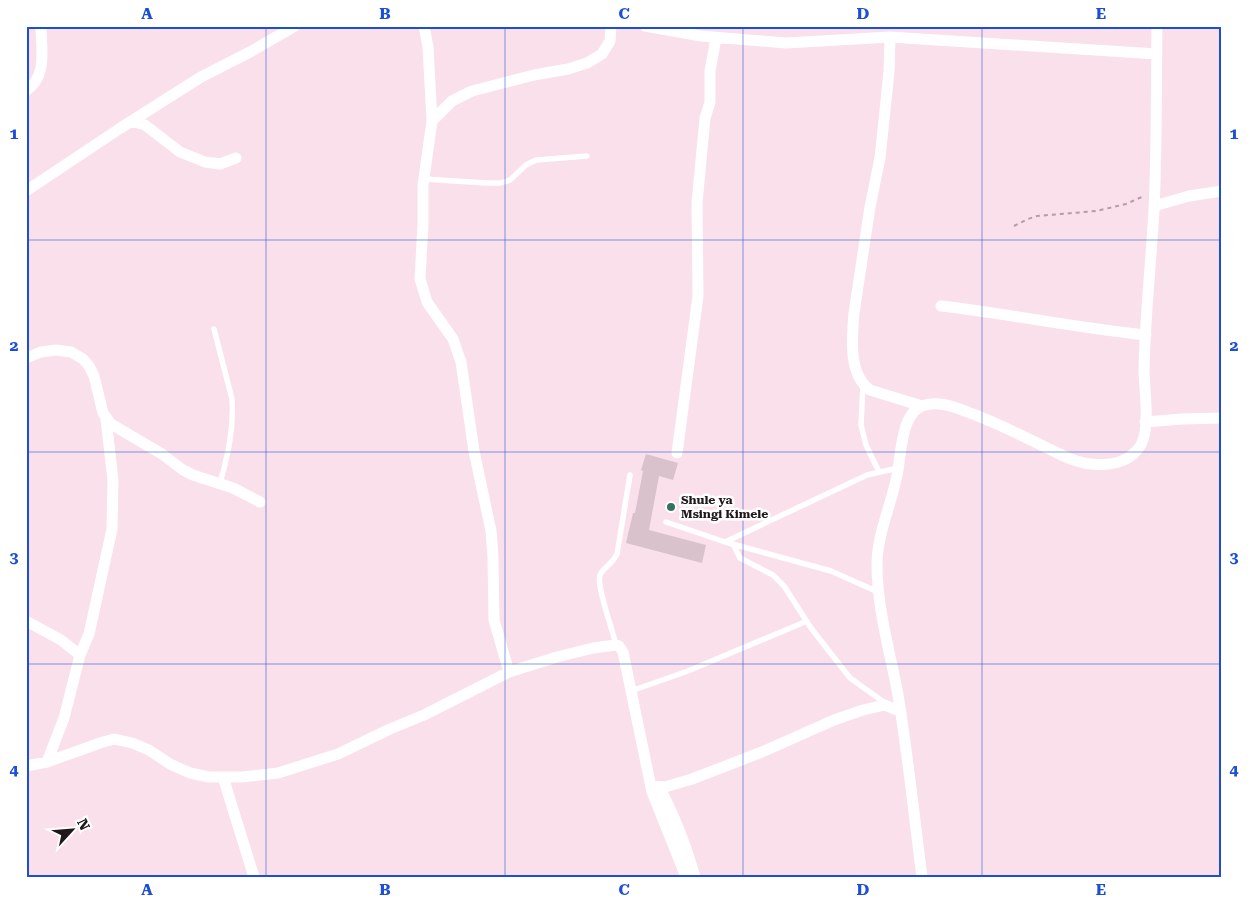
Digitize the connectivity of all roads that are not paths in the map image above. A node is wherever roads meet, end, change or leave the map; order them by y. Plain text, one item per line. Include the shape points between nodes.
1 (41, 26) edge
2 (295, 26) edge
3 (424, 26) edge
4 (611, 26) edge
5 (645, 26) edge
6 (1157, 26) edge
7 (890, 37) junction
8 (716, 38) junction
9 (1157, 54) junction
10 (26, 91) edge
11 (131, 121) junction
12 (432, 121) junction
13 (586, 156) dead end
14 (236, 158) dead end
15 (424, 179) junction
16 (26, 191) edge
17 (1222, 192) edge
18 (1154, 206) junction
19 (941, 306) dead end
20 (214, 329) dead end
21 (1146, 335) junction
22 (26, 358) edge
23 (863, 385) junction
24 (922, 406) junction
25 (1222, 418) edge
26 (106, 419) junction
27 (1145, 422) junction
28 (678, 453) dead end
29 (898, 468) junction
30 (879, 472) junction
31 (630, 475) dead end
32 (220, 483) junction
33 (260, 502) dead end
34 (666, 522) dead end
35 (725, 542) junction
36 (733, 544) junction
37 (878, 592) junction
38 (807, 621) junction
39 (26, 622) edge
40 (616, 645) junction
41 (80, 655) junction
42 (509, 672) junction
43 (631, 691) junction
44 (896, 709) junction
45 (47, 762) junction
46 (26, 766) edge
47 (223, 777) junction
48 (655, 786) junction
49 (254, 877) edge
50 (686, 877) edge
51 (695, 877) edge
52 (922, 877) edge

1 - 10 street via 42,65 39,78
2 - 11 street
3 - 12 street
4 - 12 street via 610,41 602,54 587,63 472,91 452,101
5 - 8 street
6 - 9 street
7 - 8 street via 786,43
7 - 9 street
7 - 23 street via 882,140 854,313 852,339 858,377
8 - 28 street via 697,203 698,296
9 - 18 street
11 - 14 street via 145,125 180,152 205,162 220,164
11 - 16 street
12 - 15 street
13 - 15 lane via 536,160 501,183
15 - 42 street via 420,279 427,302 453,339 461,362 490,531 494,620
17 - 18 street via 1189,196
18 - 21 street
19 - 21 street
20 - 32 lane via 232,399 230,444
21 - 27 street
22 - 26 street via 56,350 71,352 83,359 94,376
23 - 24 street
23 - 30 lane via 861,425
24 - 27 street via 940,404 960,408 1089,464 1125,460 1144,439
24 - 29 street via 910,418 900,447
25 - 27 street
26 - 32 street via 183,470
26 - 41 street via 113,480 112,529 89,634
29 - 30 lane
29 - 37 street via 880,538
30 - 35 lane via 866,475
31 - 40 lane via 617,554 611,565 603,570 599,582
32 - 33 street
34 - 35 lane
35 - 36 lane
36 - 37 lane via 831,571
36 - 38 lane via 740,558 773,575 784,586
37 - 44 street
38 - 43 lane
38 - 44 lane via 850,678
39 - 41 street via 61,640
40 - 42 street via 566,654
40 - 43 street via 623,652
41 - 45 street via 64,718
42 - 47 street via 432,712 338,754 278,772
43 - 48 street
44 - 48 street via 877,706 834,720 692,779 665,787
44 - 52 street
45 - 46 street
45 - 47 street via 114,739 150,750 170,764 190,772
47 - 49 street
48 - 50 street
48 - 51 street via 670,808

